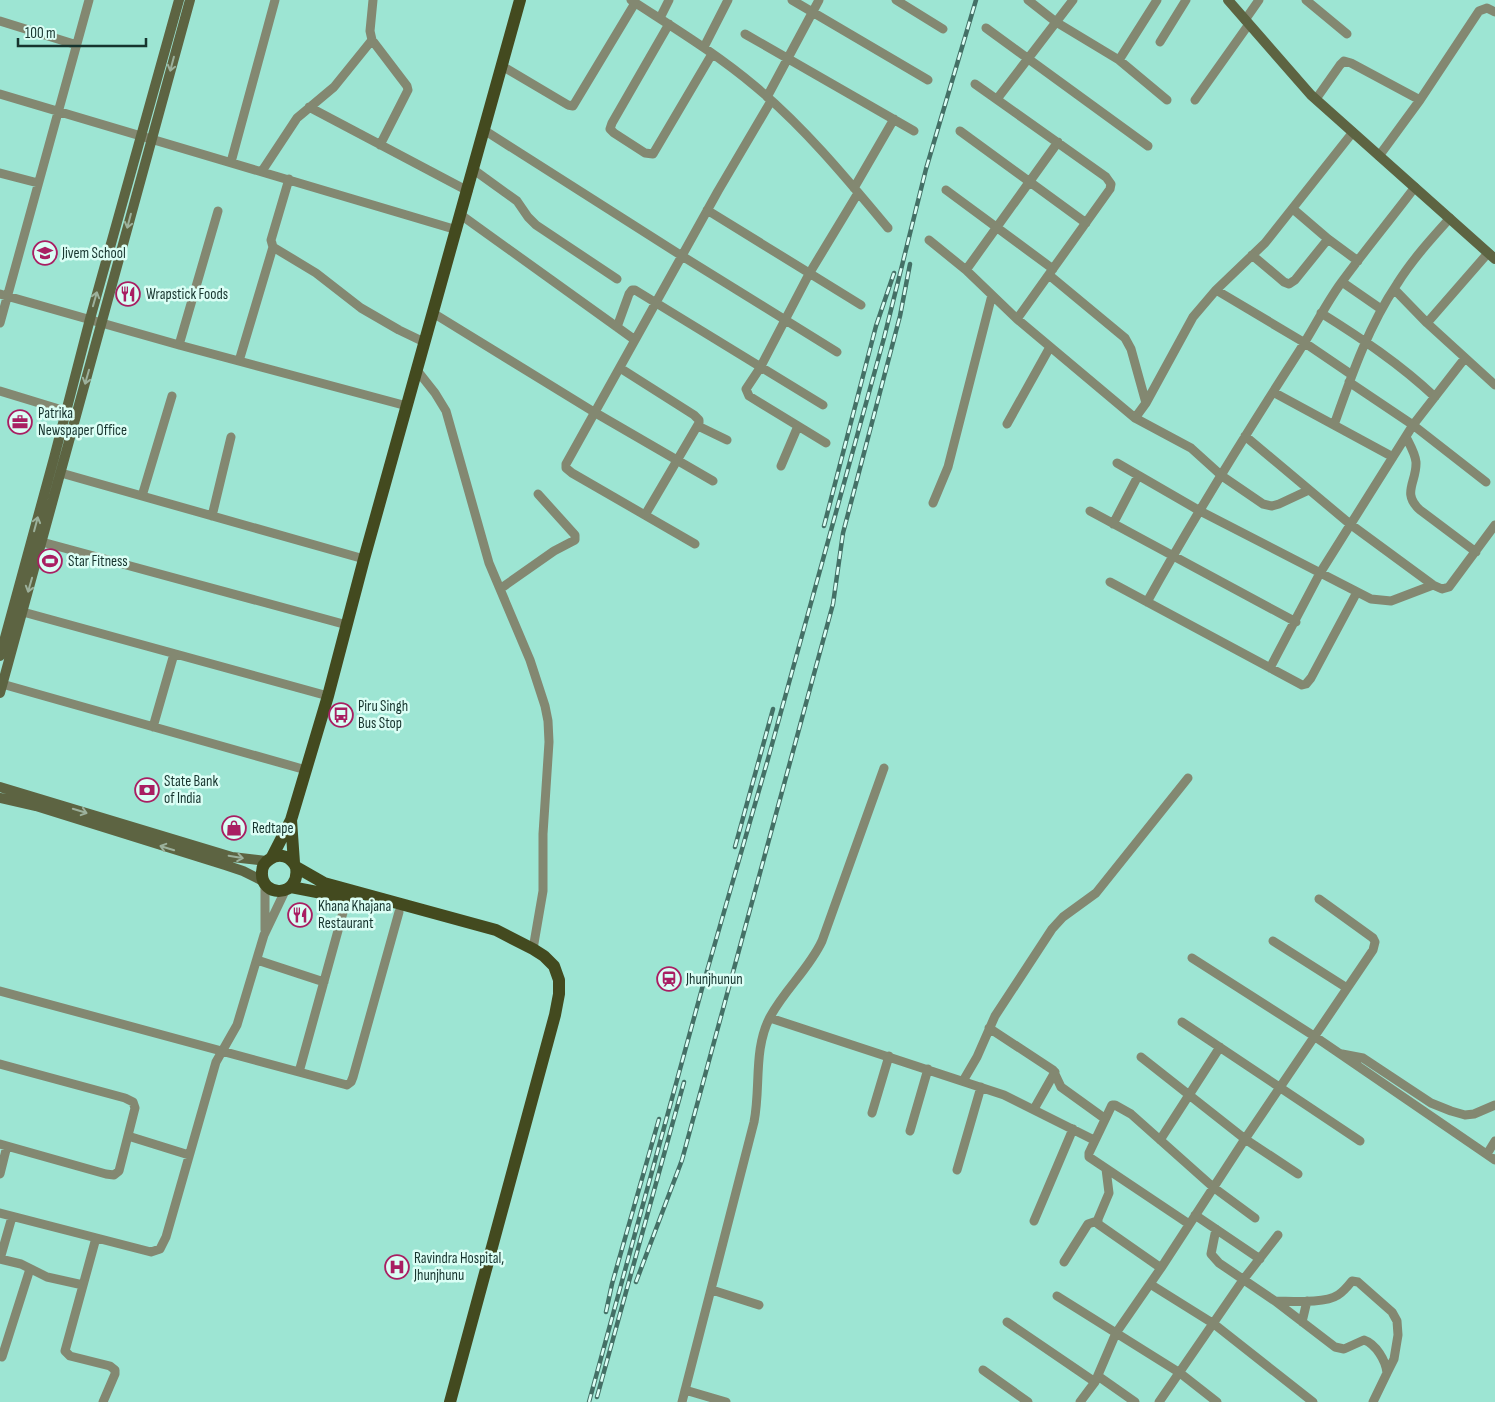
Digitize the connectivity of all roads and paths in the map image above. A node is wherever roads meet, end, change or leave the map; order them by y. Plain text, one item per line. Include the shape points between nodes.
1 (89, 0) edge
2 (179, 0) edge
3 (190, 0) edge
4 (274, 0) edge
5 (373, 0) edge
6 (520, 0) edge
7 (669, 0) edge
8 (728, 0) edge
9 (792, 0) edge
10 (819, 0) edge
11 (896, 0) edge
12 (1028, 0) edge
13 (1073, 0) edge
14 (1157, 0) edge
15 (1186, 0) edge
16 (1228, 0) edge
17 (1259, 0) edge
18 (1306, 0) edge
19 (633, 1) edge
20 (812, 12) junction
21 (1495, 12) edge
22 (660, 18) junction
23 (0, 21) edge
24 (1056, 22) junction
25 (1247, 22) junction
26 (669, 24) junction
27 (943, 28) dead end
28 (986, 28) dead end
29 (745, 34) dead end
30 (1347, 34) dead end
31 (372, 40) junction
32 (1160, 42) dead end
33 (77, 45) junction
34 (704, 47) junction
35 (712, 54) junction
36 (788, 58) junction
37 (1028, 59) junction
38 (1120, 60) junction
39 (502, 66) junction
40 (928, 80) dead end
41 (975, 84) dead end
42 (0, 94) edge
43 (769, 99) junction
44 (997, 99) junction
45 (1316, 99) junction
46 (1167, 100) dead end
47 (1195, 100) dead end
48 (1420, 100) junction
49 (309, 107) junction
50 (58, 111) junction
51 (894, 119) junction
52 (484, 130) junction
53 (914, 131) dead end
54 (960, 131) dead end
55 (1353, 132) junction
56 (147, 138) junction
57 (1058, 142) junction
58 (380, 145) junction
59 (1148, 146) dead end
60 (1380, 156) junction
61 (231, 162) junction
62 (474, 170) junction
63 (262, 171) junction
64 (0, 173) edge
65 (289, 179) junction
66 (1029, 182) junction
67 (38, 183) junction
68 (1415, 187) junction
69 (946, 190) dead end
70 (468, 191) junction
71 (856, 191) junction
72 (1293, 209) junction
73 (707, 210) junction
74 (218, 211) dead end
75 (461, 215) junction
76 (1450, 218) junction
77 (1086, 223) junction
78 (997, 227) junction
79 (888, 228) dead end
80 (457, 230) junction
81 (1328, 239) junction
82 (929, 240) dead end
83 (273, 247) junction
84 (1252, 255) junction
85 (682, 256) junction
86 (1492, 256) edge
87 (1358, 261) junction
88 (966, 270) junction
89 (1051, 272) junction
90 (809, 274) junction
91 (617, 279) dead end
92 (1342, 282) junction
93 (1394, 289) junction
94 (1216, 290) junction
95 (992, 294) junction
96 (4, 295) edge
97 (656, 303) junction
98 (861, 305) dead end
99 (1381, 309) junction
100 (433, 313) junction
101 (1321, 313) junction
102 (90, 319) junction
103 (1017, 319) junction
104 (786, 320) junction
105 (102, 322) junction
106 (0, 323) edge
107 (1427, 323) junction
108 (617, 328) junction
109 (635, 340) junction
110 (1366, 341) junction
111 (424, 342) junction
112 (1305, 343) junction
113 (179, 345) junction
114 (1050, 347) junction
115 (837, 352) dead end
116 (1465, 358) junction
117 (239, 361) junction
118 (620, 368) junction
119 (760, 368) junction
120 (416, 369) junction
121 (1351, 379) junction
122 (1495, 385) edge
123 (0, 391) edge
124 (1273, 392) junction
125 (172, 396) dead end
126 (1435, 397) junction
127 (1146, 403) junction
128 (823, 405) dead end
129 (407, 406) junction
130 (66, 411) junction
131 (594, 412) junction
132 (76, 414) junction
133 (1136, 418) junction
134 (1008, 424) dead end
135 (1334, 424) junction
136 (1413, 425) junction
137 (698, 426) junction
138 (798, 426) junction
139 (1245, 436) junction
140 (231, 437) dead end
141 (1406, 437) junction
142 (727, 440) dead end
143 (826, 443) dead end
144 (1393, 457) junction
145 (678, 461) junction
146 (1117, 463) dead end
147 (782, 466) dead end
148 (61, 473) junction
149 (1138, 476) junction
150 (1222, 476) junction
151 (713, 481) dead end
152 (1486, 482) dead end
153 (1309, 490) junction
154 (538, 494) dead end
155 (142, 496) junction
156 (934, 503) dead end
157 (1090, 511) dead end
158 (1200, 511) junction
159 (212, 516) junction
160 (645, 516) junction
161 (1113, 524) junction
162 (1350, 524) junction
163 (1495, 525) edge
164 (42, 542) junction
165 (695, 544) dead end
166 (1476, 552) junction
167 (1173, 556) junction
168 (364, 559) junction
169 (1320, 573) junction
170 (1110, 582) dead end
171 (1433, 585) junction
172 (500, 589) junction
173 (1357, 592) junction
174 (1147, 602) junction
175 (23, 612) junction
176 (1296, 622) junction
177 (347, 625) junction
178 (174, 654) junction
179 (0, 656) edge
180 (1270, 668) junction
181 (1, 688) edge
182 (328, 696) junction
183 (153, 727) junction
184 (884, 768) dead end
185 (306, 770) junction
186 (1188, 778) dead end
187 (0, 787) edge
188 (0, 798) edge
189 (291, 820) junction
190 (269, 859) junction
191 (295, 865) junction
192 (264, 883) junction
193 (288, 889) junction
194 (347, 898) junction
195 (1318, 899) dead end
196 (399, 912) junction
197 (264, 935) junction
198 (510, 937) junction
199 (1273, 941) dead end
200 (533, 949) junction
201 (1192, 958) dead end
202 (257, 960) junction
203 (324, 982) junction
204 (1347, 988) junction
205 (0, 991) edge
206 (770, 1018) junction
207 (1182, 1022) dead end
208 (989, 1028) junction
209 (1314, 1036) junction
210 (1220, 1048) junction
211 (222, 1050) junction
212 (1339, 1054) junction
213 (889, 1056) junction
214 (1141, 1056) dead end
215 (0, 1064) edge
216 (928, 1069) junction
217 (1383, 1071) junction
218 (299, 1072) junction
219 (1055, 1072) junction
220 (963, 1081) junction
221 (981, 1087) junction
222 (1280, 1087) junction
223 (1393, 1091) junction
224 (1189, 1095) junction
225 (1492, 1108) edge
226 (1034, 1109) junction
227 (1451, 1111) junction
228 (872, 1113) dead end
229 (1104, 1118) junction
230 (1444, 1126) junction
231 (1073, 1129) junction
232 (910, 1131) dead end
233 (128, 1136) junction
234 (1245, 1139) junction
235 (1094, 1140) junction
236 (1160, 1140) junction
237 (1360, 1141) dead end
238 (1495, 1141) edge
239 (3, 1145) edge
240 (1487, 1154) junction
241 (189, 1155) junction
242 (1495, 1160) edge
243 (1106, 1169) junction
244 (958, 1170) dead end
245 (0, 1174) edge
246 (1298, 1174) dead end
247 (1213, 1187) junction
248 (0, 1214) edge
249 (1195, 1215) junction
250 (12, 1218) junction
251 (1255, 1218) dead end
252 (1034, 1221) dead end
253 (1097, 1221) junction
254 (1189, 1224) junction
255 (1216, 1229) junction
256 (1278, 1235) dead end
257 (96, 1238) junction
258 (0, 1259) edge
259 (1260, 1259) junction
260 (1064, 1262) dead end
261 (1161, 1268) junction
262 (30, 1269) junction
263 (1243, 1280) junction
264 (1150, 1284) junction
265 (83, 1285) junction
266 (712, 1290) junction
267 (1057, 1296) dead end
268 (1275, 1301) junction
269 (1307, 1301) junction
270 (759, 1305) dead end
271 (1007, 1322) dead end
272 (1302, 1322) junction
273 (1214, 1324) junction
274 (1116, 1332) junction
275 (2, 1357) dead end
276 (983, 1370) dead end
277 (1180, 1373) junction
278 (1387, 1373) junction
279 (1096, 1379) junction
280 (685, 1390) junction
281 (103, 1402) edge
282 (450, 1402) edge
283 (682, 1402) edge
284 (726, 1402) edge
285 (1028, 1402) edge
286 (1080, 1402) edge
287 (1135, 1402) edge
288 (1159, 1402) edge
289 (1217, 1402) edge
290 (1313, 1402) edge
291 (1373, 1402) edge

1 - 33 street
2 - 56 street
3 -> 56 street
4 - 61 street
5 - 31 street
6 - 39 main road
7 - 22 street
8 - 34 street
9 - 20 street
10 - 20 street
11 - 27 street
12 - 24 street
13 - 24 street
14 - 38 street
15 - 32 street
16 - 25 street
17 - 25 street
18 - 30 street
19 - 22 street
19 - 39 street via 573,106
20 - 36 street
20 - 40 street
21 - 48 street via 1487,8 1479,11
22 - 26 street
23 - 33 street
24 - 37 street
24 - 38 street
25 - 45 street
25 - 47 street
26 - 34 street
26 - 35 street via 612,123 610,129 614,133 652,154
28 - 37 street
29 - 36 street
31 - 49 street via 334,87
31 - 58 street via 408,90
33 - 50 street
34 - 35 street
35 - 43 street
36 - 43 street
36 - 51 street
37 - 44 street
37 - 59 street
38 - 46 street
39 - 52 main road
41 - 44 street
42 - 50 street
43 - 71 street via 835,165
43 - 73 street
44 - 57 street
45 - 48 street via 1344,62
45 - 55 street
48 - 60 street
49 - 58 street
49 - 63 street via 297,118
50 - 56 street
50 - 67 street
51 - 53 street
51 - 71 street
52 - 62 main road
52 - 85 street
54 - 66 street
55 - 60 street
55 - 72 street
56 - 61 street
102 -> 56 street
56 -> 105 street
57 - 66 street
57 - 77 street via 1112,184
58 - 70 street
60 - 68 street
61 - 63 street
62 - 70 main road
62 - 91 street via 517,201 536,225
63 - 65 street
64 - 67 street
65 - 80 street
65 - 83 street via 271,240
66 - 77 street
66 - 78 street
67 - 96 street
68 - 76 street
68 - 87 street
69 - 78 street
70 - 75 main road
71 - 79 street
71 - 90 street
72 - 81 street
72 - 84 street
73 - 85 street
73 - 90 street
74 - 113 street
75 - 80 main road
75 - 108 street
76 - 86 street
76 - 93 street
77 - 89 street
78 - 88 street
78 - 89 street
80 - 100 main road
81 - 84 street via 1289,284
81 - 87 street
82 - 88 street
83 - 111 street via 381,320
83 - 117 street
84 - 94 street
85 - 97 street
85 - 104 street
86 - 107 street
87 - 92 street
88 - 95 street
89 - 103 street
89 - 127 street via 1125,338
90 - 98 street
90 - 104 street
92 - 99 street
92 - 101 street
93 - 99 street
93 - 107 street
94 - 112 street
94 - 127 street via 1193,317
95 - 103 street
95 - 156 street via 948,467
96 - 102 street
96 - 106 street
97 - 108 street via 632,290
97 - 109 street
97 - 119 street
99 - 110 street
100 - 111 main road
100 - 131 street
101 - 110 street
101 - 112 street
102 - 105 street
102 - 130 street
103 - 114 street
104 - 115 street
104 - 119 street
105 - 113 street
105 -> 132 street
107 - 116 street
108 - 109 street
109 - 118 street
110 - 121 street
110 - 126 street
111 - 120 main road
112 - 121 street
112 - 124 street
113 - 117 street
114 - 133 street
114 - 134 street
116 - 122 street
116 - 126 street
117 - 129 street
118 - 131 street
118 - 137 street via 694,415 699,420
119 - 128 street
119 - 138 street via 747,387 747,394
120 - 129 main road
120 - 172 street via 446,411 478,530
121 - 135 street
121 - 136 street
123 - 130 street
124 - 135 street
124 - 139 street
125 - 155 street
126 - 136 street
127 - 133 street
129 - 168 main road
130 - 132 street
179 -> 130 street
131 - 145 street
131 - 160 street via 567,460 566,468
132 - 148 street
133 - 150 street via 1191,448
135 - 144 street
136 - 141 street
136 - 152 street
137 - 142 street
137 - 145 street
138 - 143 street
138 - 147 street
139 - 150 street
139 - 153 street
140 - 159 street
141 - 144 street
141 - 166 street via 1416,463 1410,493 1412,502
144 - 162 street
145 - 151 street
145 - 160 street
146 - 149 street
148 - 155 street
148 - 164 street
149 - 158 street
149 - 161 street
150 - 153 street via 1267,506
150 - 158 street
153 - 162 street
154 - 172 street via 576,540 554,551
155 - 159 street
157 - 161 street
158 - 167 street
158 - 169 street
159 - 168 street
160 - 165 street
161 - 167 street
162 - 169 street
162 - 171 street
163 - 166 street
164 -> 175 street
164 - 177 street
166 - 171 street via 1449,587 1442,589
167 - 174 street
167 - 176 street
168 - 177 main road
169 - 173 street
169 - 176 street
170 - 174 street
171 - 173 street via 1391,601 1371,599
172 - 200 street via 530,660 548,721 543,891
173 - 180 street via 1309,682 1299,684
174 - 180 street
175 - 178 street
175 - 181 street
176 - 180 street
177 - 182 main road
178 - 182 street
178 - 183 street
181 - 183 street
182 - 185 main road
183 - 185 street
184 - 206 street via 822,941 811,962
185 - 189 main road
186 - 208 street via 1096,893 1058,921
187 -> 190 street via 232,857
192 -> 188 street via 244,871 36,806
189 - 190 main road
189 - 191 main road
190 - 191 main road via 286,857
190 - 192 main road via 263,867
191 - 193 main road via 295,881
191 - 198 main road via 324,883 496,930
192 - 193 main road via 274,891
192 - 197 street
193 - 194 main road
193 - 197 street
194 - 196 main road
194 - 203 street
195 - 204 street via 1375,942
196 - 198 main road via 495,939
196 - 218 street via 351,1082 346,1085
197 - 202 street
198 - 200 main road
199 - 204 street
200 - 282 main road via 554,966 560,980 559,994
201 - 209 street
202 - 203 street
202 - 211 street via 236,1026
203 - 218 street
204 - 209 street
205 - 211 street
206 - 213 street
206 - 266 street via 759,1054 757,1108
207 - 210 street
208 - 219 street
208 - 220 street
209 - 212 street
209 - 222 street
210 - 222 street
210 - 224 street
211 - 218 street
211 - 241 street
212 - 217 street via 1363,1058
212 - 223 street
213 - 216 street
213 - 228 street
214 - 224 street
215 - 233 street via 129,1100 135,1108
216 - 220 street
216 - 232 street
217 - 223 street
217 - 227 street via 1431,1103
219 - 226 street
219 - 229 street via 1061,1087
220 - 221 street
221 - 226 street
221 - 244 street
222 - 234 street
222 - 237 street
223 - 230 street
224 - 234 street
224 - 236 street
225 - 227 street via 1465,1115
226 - 231 street
227 - 230 street
229 - 235 street
229 - 236 street via 1110,1106 1116,1105
230 - 240 street
231 - 235 street
231 - 252 street
233 - 239 street via 119,1171 114,1175
233 - 241 street
234 - 246 street
234 - 247 street
235 - 243 street via 1089,1156
236 - 247 street
238 - 240 street
239 - 245 street
240 - 242 street
241 - 257 street via 160,1249 151,1252
243 - 253 street via 1109,1193
243 - 254 street
247 - 249 street
247 - 251 street
248 - 250 street
249 - 254 street
249 - 255 street
250 - 257 street
250 - 258 street
253 - 260 street via 1088,1224
253 - 261 street via 1099,1226
254 - 261 street
255 - 259 street
255 - 263 street via 1212,1257
256 - 259 street
257 - 265 street
258 - 262 street
259 - 263 street
261 - 264 street
262 - 265 street via 47,1277
262 - 275 street
263 - 268 street
263 - 273 street
264 - 273 street
264 - 274 street
265 - 281 street via 65,1350 70,1356 115,1370
266 - 270 street
266 - 280 street
267 - 274 street
268 - 269 street
268 - 272 street
269 - 272 street
269 - 278 street via 1337,1296 1354,1281 1392,1312 1397,1321 1398,1335 1394,1359
271 - 279 street
272 - 278 street via 1340,1349 1364,1340 1370,1343 1382,1359
273 - 277 street
273 - 290 street
274 - 277 street
274 - 279 street
276 - 285 street
277 - 288 street
277 - 289 street
278 - 291 street
279 - 286 street
279 - 287 street
280 - 283 street
280 - 284 street

